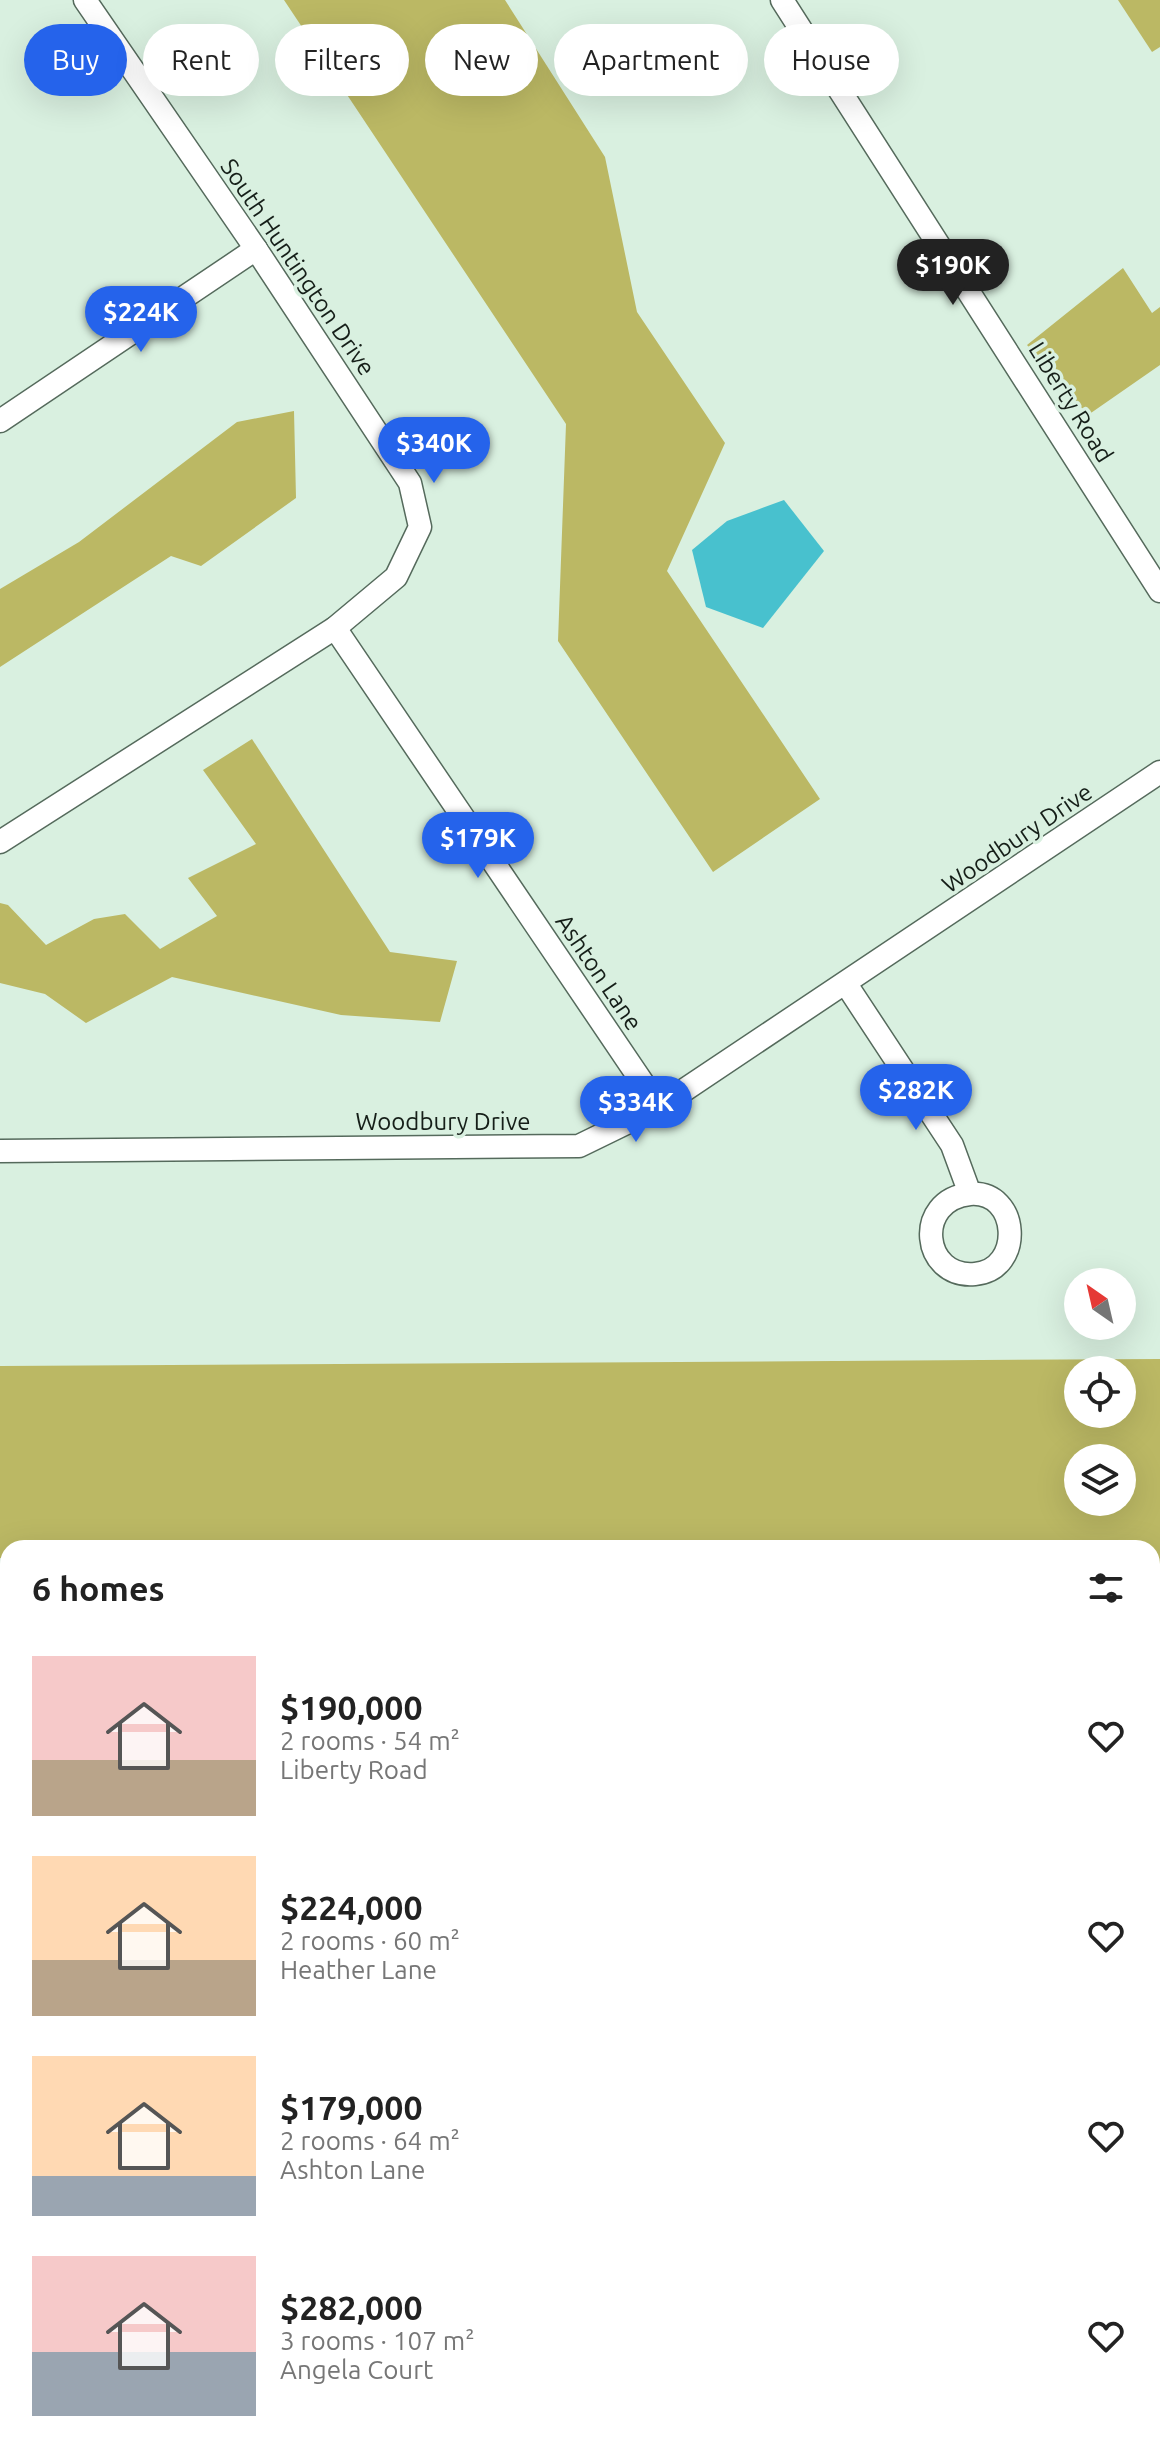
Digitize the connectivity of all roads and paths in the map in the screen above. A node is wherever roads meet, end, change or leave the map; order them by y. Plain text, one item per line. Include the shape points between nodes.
1 (85, 0) edge
2 (782, 0) edge
3 (256, 249) junction
4 (0, 421) edge
5 (1160, 591) edge
6 (335, 628) junction
7 (1160, 772) edge
8 (0, 842) edge
9 (846, 984) junction
10 (659, 1107) junction
11 (0, 1151) edge
12 (970, 1194) dead end

1 - 3 street, South Huntington Drive
2 - 5 street, Liberty Road
3 - 4 street
3 - 6 street, South Huntington Drive via 410,483 420,527 396,577
6 - 8 street, South Huntington Drive
6 - 10 street, Ashton Lane
7 - 9 street, Woodbury Drive
9 - 10 street, Woodbury Drive
9 - 12 street via 952,1145
10 - 11 street, Woodbury Drive via 579,1146

